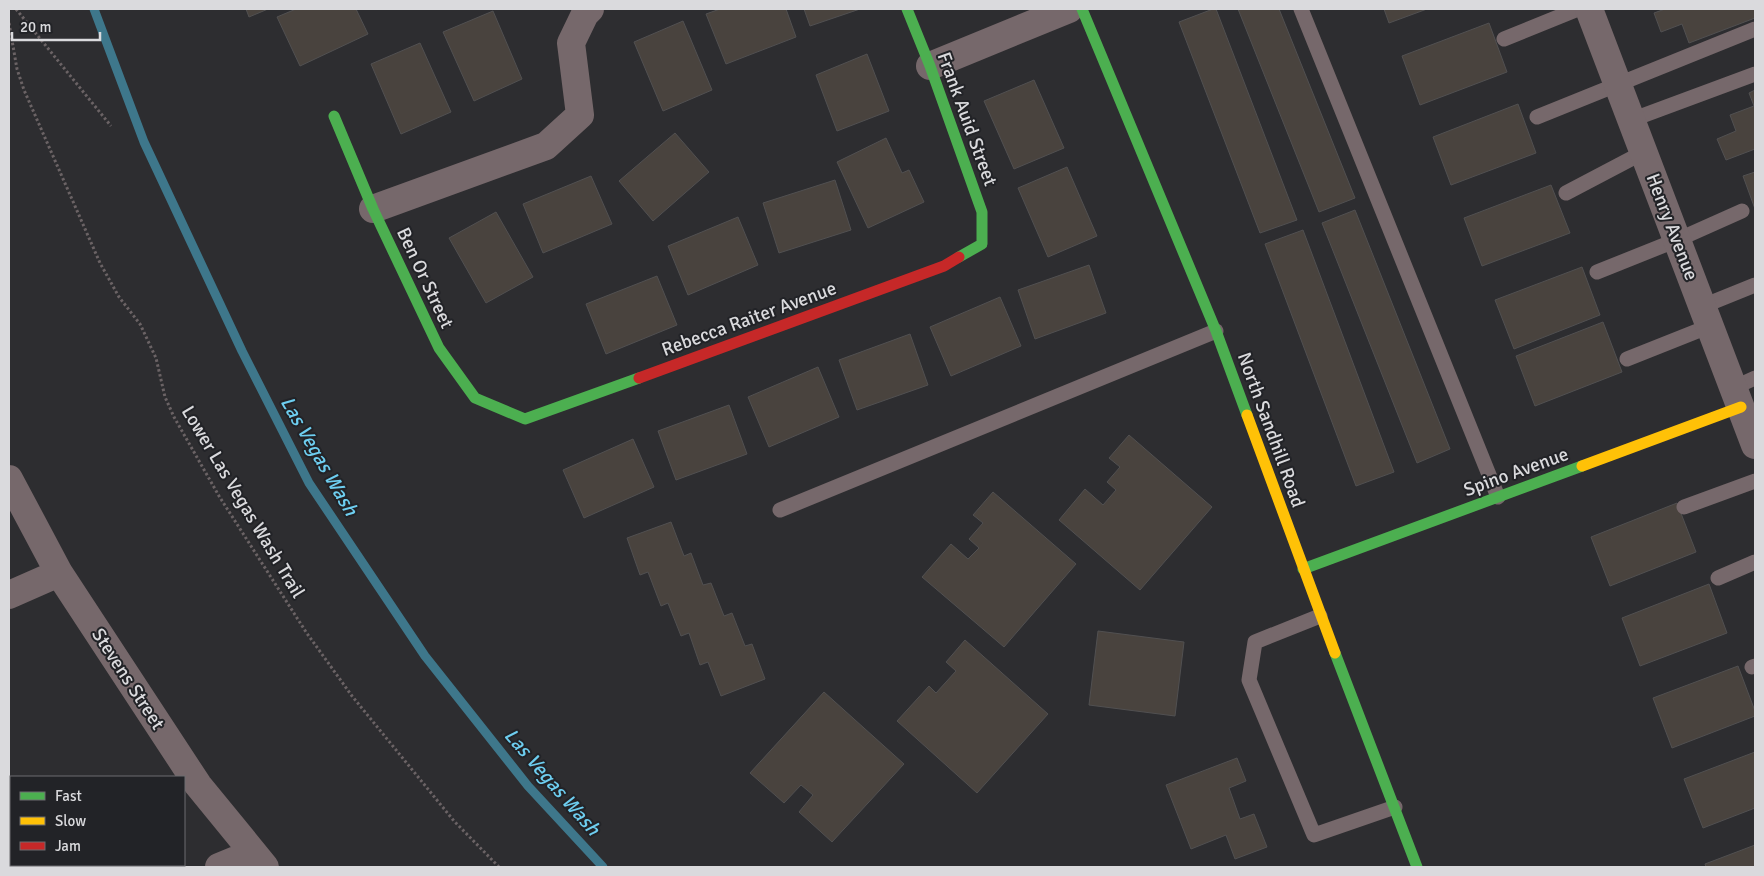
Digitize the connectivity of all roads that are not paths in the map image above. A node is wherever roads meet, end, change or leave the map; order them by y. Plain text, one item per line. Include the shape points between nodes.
1 (590, 9) edge
2 (907, 9) edge
3 (1069, 9) edge
4 (1082, 9) edge
5 (1301, 9) edge
6 (1578, 9) edge
7 (1589, 9) edge
8 (1755, 29) edge
9 (1504, 38) dead end
10 (930, 66) junction
11 (1755, 74) edge
12 (1618, 85) junction
13 (334, 116) dead end
14 (1537, 118) dead end
15 (1632, 120) junction
16 (1644, 152) junction
17 (1566, 193) dead end
18 (373, 209) junction
19 (1742, 211) dead end
20 (1677, 240) junction
21 (982, 244) joint
22 (1597, 272) dead end
23 (1755, 285) edge
24 (1706, 316) junction
25 (1216, 331) junction
26 (1627, 359) dead end
27 (1743, 391) edge
28 (525, 419) joint
29 (1755, 445) edge
30 (9, 479) edge
31 (1755, 481) edge
32 (1498, 497) junction
33 (1684, 508) dead end
34 (780, 510) dead end
35 (1755, 562) edge
36 (1302, 569) junction
37 (59, 573) junction
38 (1718, 578) dead end
39 (9, 595) edge
40 (1320, 616) junction
41 (1395, 807) junction
42 (259, 860) edge
43 (219, 867) edge
44 (1417, 867) edge

1 - 18 street via 571,44 580,115 560,134 546,146
2 - 10 street, Frank Auid Street
3 - 10 street
4 - 25 street, North Sandhill Road
5 - 32 lane
6 - 9 lane
7 - 12 street, Henry Avenue
8 - 12 lane
10 - 21 street, Frank Auid Street via 982,212
11 - 15 lane
12 - 14 lane
12 - 15 street, Henry Avenue
13 - 18 street, Ben Or Street
15 - 16 street, Henry Avenue
16 - 17 lane
16 - 20 street, Henry Avenue
18 - 28 street, Ben Or Street via 439,348 475,398
19 - 20 lane
20 - 22 lane
20 - 24 street, Henry Avenue
21 - 28 street, Rebecca Raiter Avenue via 944,266
23 - 24 lane
24 - 26 lane
24 - 27 street, Henry Avenue
25 - 34 lane
25 - 36 street, North Sandhill Road
27 - 29 street, Henry Avenue
27 - 32 street, Spino Avenue
30 - 37 street, Stevens Street
31 - 33 lane
32 - 36 street, Spino Avenue
35 - 38 lane
36 - 40 street, North Sandhill Road
37 - 39 street
37 - 42 street, Stevens Street via 198,785
40 - 41 street, North Sandhill Road
40 - 41 lane via 1255,642 1249,680 1314,835
41 - 44 street, North Sandhill Road
42 - 43 street

